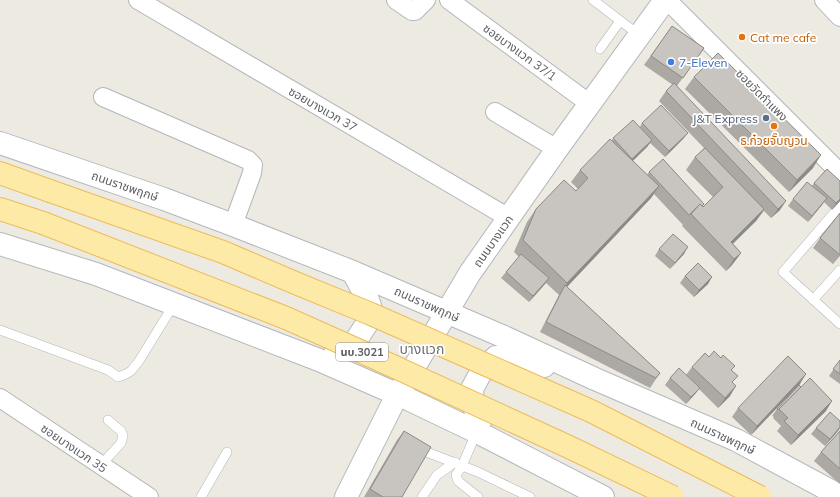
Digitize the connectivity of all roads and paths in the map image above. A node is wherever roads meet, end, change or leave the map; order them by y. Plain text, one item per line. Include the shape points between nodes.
1 (138, 0) edge
2 (396, 0) edge
3 (426, 0) edge
4 (449, 0) edge
5 (593, 0) edge
6 (666, 0) edge
7 (824, 0) edge
8 (840, 17) edge
9 (620, 21) junction
10 (639, 35) junction
11 (600, 48) dead end
12 (103, 97) dead end
13 (590, 104) junction
14 (495, 112) dead end
15 (0, 143) edge
16 (557, 149) junction
17 (0, 173) edge
18 (840, 173) edge
19 (840, 206) edge
20 (0, 209) edge
21 (509, 218) junction
22 (233, 225) junction
23 (0, 244) edge
24 (840, 270) edge
25 (353, 272) junction
26 (814, 300) junction
27 (174, 304) junction
28 (446, 313) junction
29 (840, 324) edge
30 (0, 330) edge
31 (319, 360) junction
32 (595, 379) junction
33 (398, 394) junction
34 (1, 401) edge
35 (108, 420) dead end
36 (477, 432) junction
37 (424, 451) edge
38 (227, 452) dead end
39 (459, 464) junction
40 (101, 465) junction
41 (548, 469) junction
42 (840, 496) edge
43 (149, 497) edge
44 (202, 497) edge
45 (346, 497) edge
46 (422, 497) edge
47 (478, 497) edge
48 (530, 497) edge
49 (603, 497) edge
50 (673, 497) edge
51 (760, 497) edge

1 - 21 street, ซอยบางแวก 37
2 - 3 street via 415,11
4 - 13 street, ซอยบางแวก 37/1
5 - 9 lane
6 - 10 main road, ถนนบางแวก
6 - 18 street, ซอยวัดกำแพง
7 - 8 street
9 - 10 lane
9 - 11 lane
10 - 13 main road, ถนนบางแวก
12 - 22 street via 248,160 253,165 252,173
13 - 16 main road, ถนนบางแวก
14 - 16 street
15 - 22 main road, ถนนราชพฤกษ์
16 - 21 main road, ถนนบางแวก
17 - 51 main road, bridge via 223,252 371,314 591,411
19 - 26 lane via 783,272
20 - 50 main road, นบ.3021, bridge via 43,223 292,321
21 - 28 main road, ถนนบางแวก
22 - 25 main road, ถนนราชพฤกษ์
23 - 27 main road, นบ.3021 via 96,274
24 - 26 lane
25 - 28 main road, ถนนราชพฤกษ์
25 - 31 main road via 371,309 366,325 351,348
26 - 29 lane
27 - 30 lane via 139,361 131,371 118,377 108,370
27 - 31 main road, นบ.3021
28 - 32 main road, ถนนราชพฤกษ์
28 - 33 main road, ถนนบางแวก
31 - 33 main road, นบ.3021
32 - 41 main road via 507,357 496,357 480,374 472,389 473,406 486,422
32 - 42 main road, ถนนราชพฤกษ์ via 736,440
33 - 36 main road, นบ.3021
33 - 45 main road, ถนนบางแวก
34 - 40 street, ซอยบางแวก 35
35 - 40 lane via 123,436 121,443
36 - 39 lane
36 - 41 main road, นบ.3021
37 - 39 lane
38 - 44 lane
39 - 46 lane via 437,475
39 - 47 lane via 456,475 458,481
39 - 48 lane
40 - 43 street, ซอยบางแวก 35
41 - 49 main road, นบ.3021

